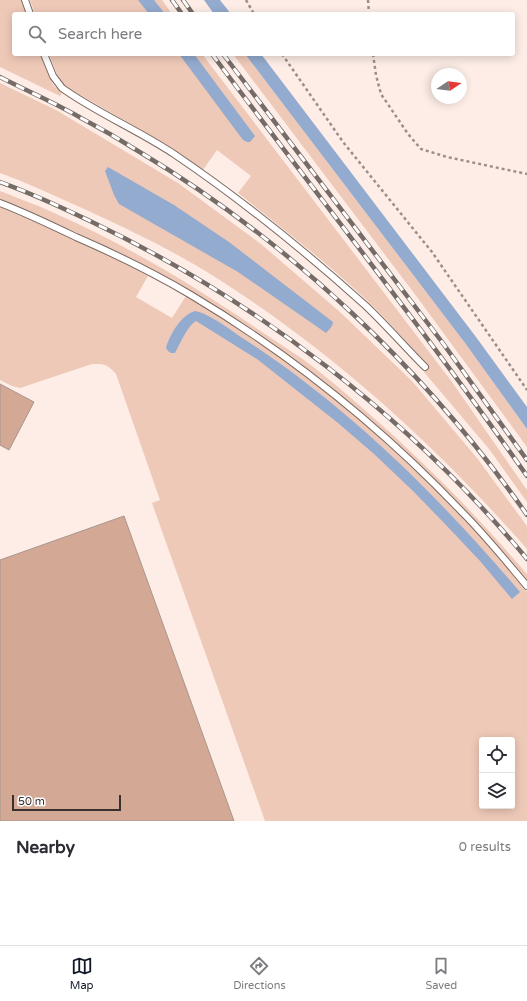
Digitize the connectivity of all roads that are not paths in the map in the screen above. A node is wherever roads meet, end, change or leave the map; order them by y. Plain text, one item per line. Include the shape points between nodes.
1 (25, 0) edge
2 (29, 12) edge
3 (45, 56) edge
4 (0, 203) edge
5 (425, 367) dead end
6 (527, 586) edge

1 - 2 lane
3 - 5 lane via 53,76 62,88 172,154 262,218 367,307
4 - 6 lane via 143,269 189,294 271,347 315,379 392,445 462,512

